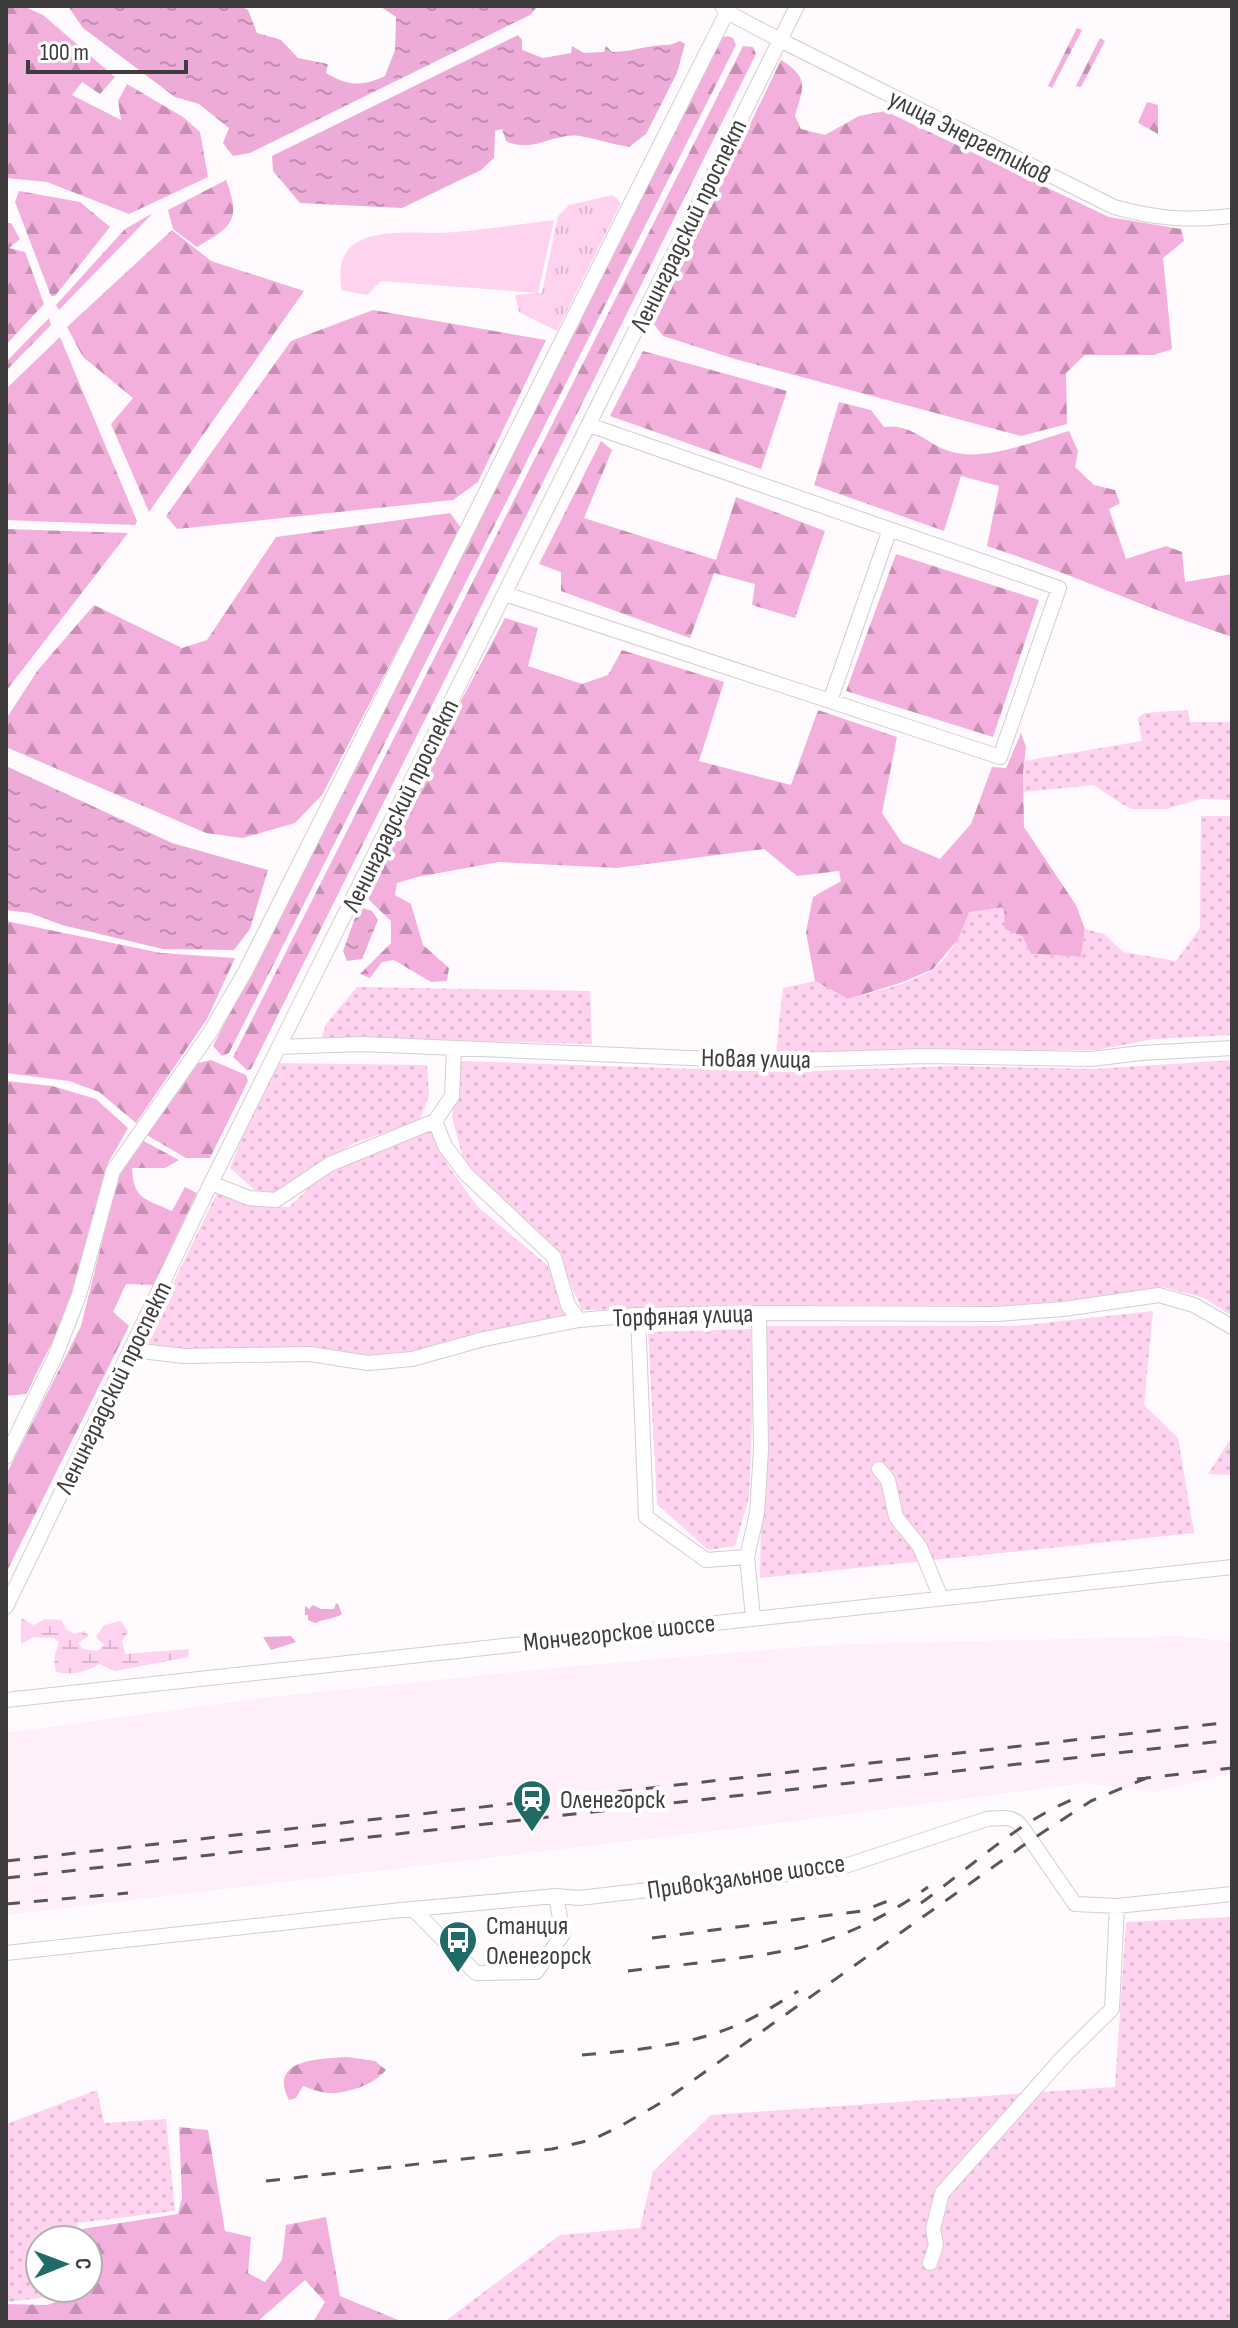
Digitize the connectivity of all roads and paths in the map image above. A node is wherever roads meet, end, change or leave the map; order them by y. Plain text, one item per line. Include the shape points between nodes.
1 (797, 6) edge
2 (726, 8) edge
3 (780, 40) junction
4 (1232, 216) edge
5 (589, 425) junction
6 (890, 529) junction
7 (505, 594) junction
8 (830, 701) junction
9 (279, 1047) junction
10 (1232, 1048) edge
11 (454, 1049) junction
12 (435, 1121) junction
13 (211, 1183) junction
14 (759, 1313) junction
15 (638, 1315) junction
16 (579, 1320) junction
17 (1232, 1327) edge
18 (132, 1350) junction
19 (6, 1457) edge
20 (879, 1469) dead end
21 (747, 1557) junction
22 (1232, 1567) edge
23 (941, 1598) junction
24 (6, 1607) edge
25 (753, 1617) junction
26 (11, 1696) edge
27 (1232, 1894) edge
28 (556, 1896) junction
29 (1117, 1906) junction
30 (413, 1909) junction
31 (6, 1953) edge
32 (930, 2263) dead end

1 - 3 street, Ленинградский проспект
2 - 3 street, улица Энергетиков
2 - 19 street via 245,972 209,1034 113,1171 79,1295
3 - 4 street, улица Энергетиков via 1114,207 1151,218
3 - 5 street, Ленинградский проспект
5 - 6 street
5 - 7 street, Ленинградский проспект
6 - 8 street
6 - 8 street via 1059,588 1000,757
7 - 8 street
7 - 9 street, Ленинградский проспект
9 - 11 street, Новая улица
9 - 13 street, Ленинградский проспект
10 - 11 street, Новая улица via 1091,1059 760,1061
11 - 12 street via 452,1096
12 - 13 street via 330,1164 276,1200 249,1198
12 - 16 street via 466,1174 554,1257 568,1305
13 - 18 street, Ленинградский проспект
14 - 15 street, Торфяная улица
14 - 17 street, Торфяная улица via 996,1314 1159,1295 1194,1305
14 - 21 street via 761,1450 757,1513
15 - 16 street, Торфяная улица
15 - 21 street via 646,1517 706,1560
16 - 18 street, Торфяная улица via 412,1359 368,1363 310,1354 184,1356
18 - 24 street, Ленинградский проспект
20 - 23 street via 888,1480 896,1517 920,1547
21 - 25 street
22 - 23 street, Мончегорское шоссе
23 - 25 street, Мончегорское шоссе
25 - 26 street, Мончегорское шоссе
27 - 29 street
28 - 29 street, Привокзальное шоссе via 579,1898 839,1868 987,1819 1007,1818 1021,1826 1075,1904
28 - 30 street, Привокзальное шоссе
28 - 30 street via 563,1934 536,1972 476,1973
29 - 32 street via 1112,2009 942,2193
30 - 31 street, Привокзальное шоссе

